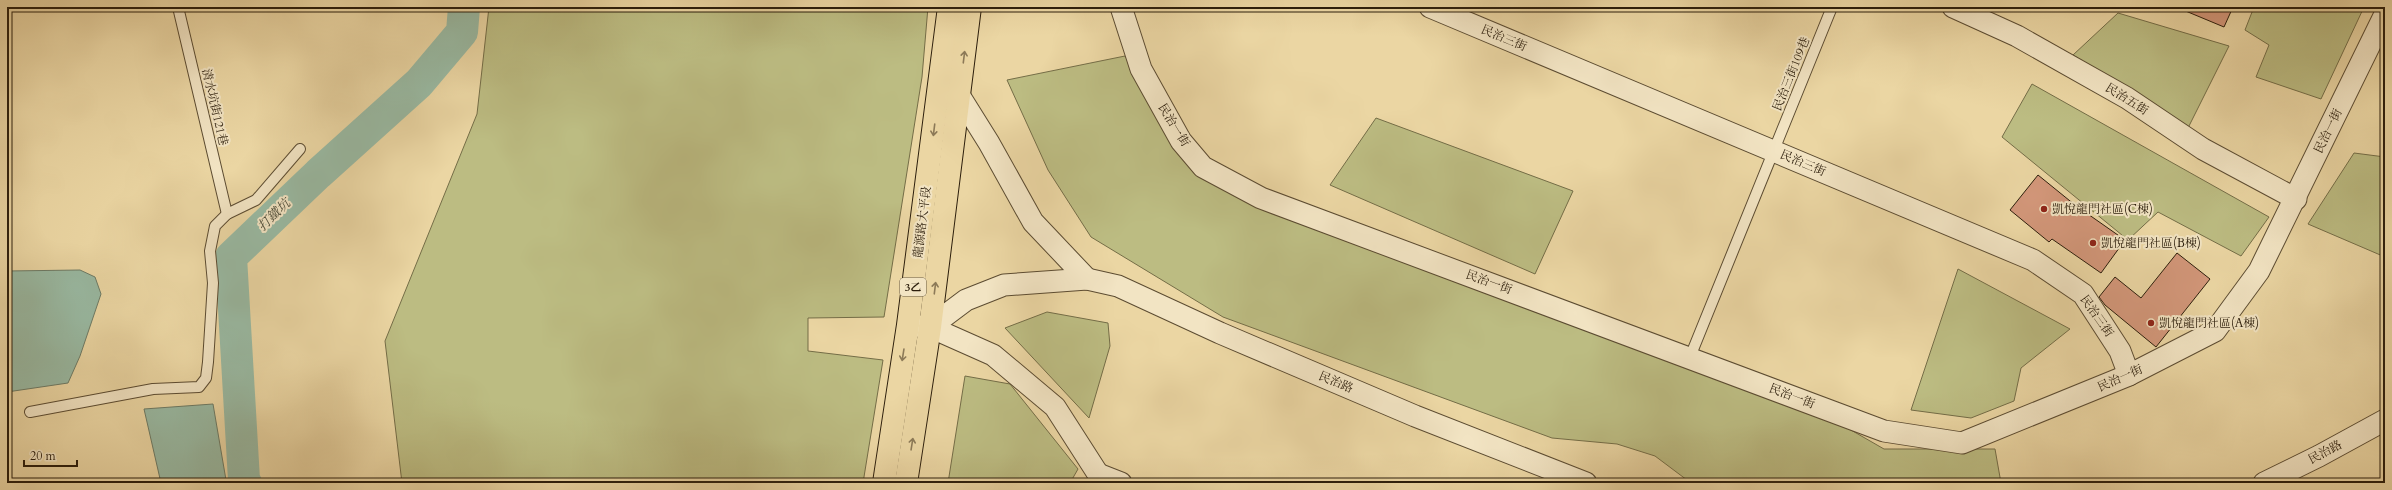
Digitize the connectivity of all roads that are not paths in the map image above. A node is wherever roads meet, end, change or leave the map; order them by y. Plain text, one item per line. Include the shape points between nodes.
1 (178, 7) edge
2 (949, 7) edge
3 (970, 7) edge
4 (1121, 7) edge
5 (1430, 7) edge
6 (1832, 7) edge
7 (1954, 7) edge
8 (2385, 14) edge
9 (949, 93) junction
10 (300, 149) dead end
11 (1774, 150) junction
12 (2296, 199) junction
13 (227, 214) junction
14 (1087, 279) junction
15 (908, 325) junction
16 (930, 327) junction
17 (1690, 357) junction
18 (2129, 375) junction
19 (30, 412) dead end
20 (2385, 420) edge
21 (1094, 479) edge
22 (884, 483) edge
23 (906, 483) edge
24 (1121, 483) edge
25 (1586, 483) edge
26 (2264, 483) edge

1 - 13 lane, 清水坑街121巷
2 - 9 main road, 龍源路大平段 / 3乙
9 -> 3 main road, 龍源路大平段 / 3乙
4 - 17 street, 民治一街 via 1141,69 1181,141 1203,167 1261,198
5 - 11 street, 民治三街
6 - 11 lane, 民治三街109巷
7 - 12 street, 民治五街 via 2017,36 2127,98 2203,149
8 - 12 street, 民治一街
9 - 14 street via 1033,222
9 -> 15 main road, 龍源路大平段 / 3乙
16 -> 9 main road, 龍源路大平段 / 3乙
10 - 13 lane via 256,200
11 - 17 lane, 民治三街109巷
11 - 18 street, 民治三街 via 2033,260 2084,294 2120,351
12 - 18 street, 民治一街 via 2259,271 2215,331
13 - 19 lane via 215,226 210,251 213,283 212,318 206,378 199,387 153,389
14 - 16 street, 民治路 via 1004,285 966,300
14 - 25 street, 民治路 via 1118,286 1220,333 1415,416
15 - 16 street
15 -> 22 main road, 龍源路大平段 / 3乙
16 - 21 street via 993,355 1055,407
23 -> 16 main road, 龍源路大平段 / 3乙
17 - 18 street, 民治一街 via 1884,432 1962,443
20 - 26 street, 民治路
21 - 24 street

